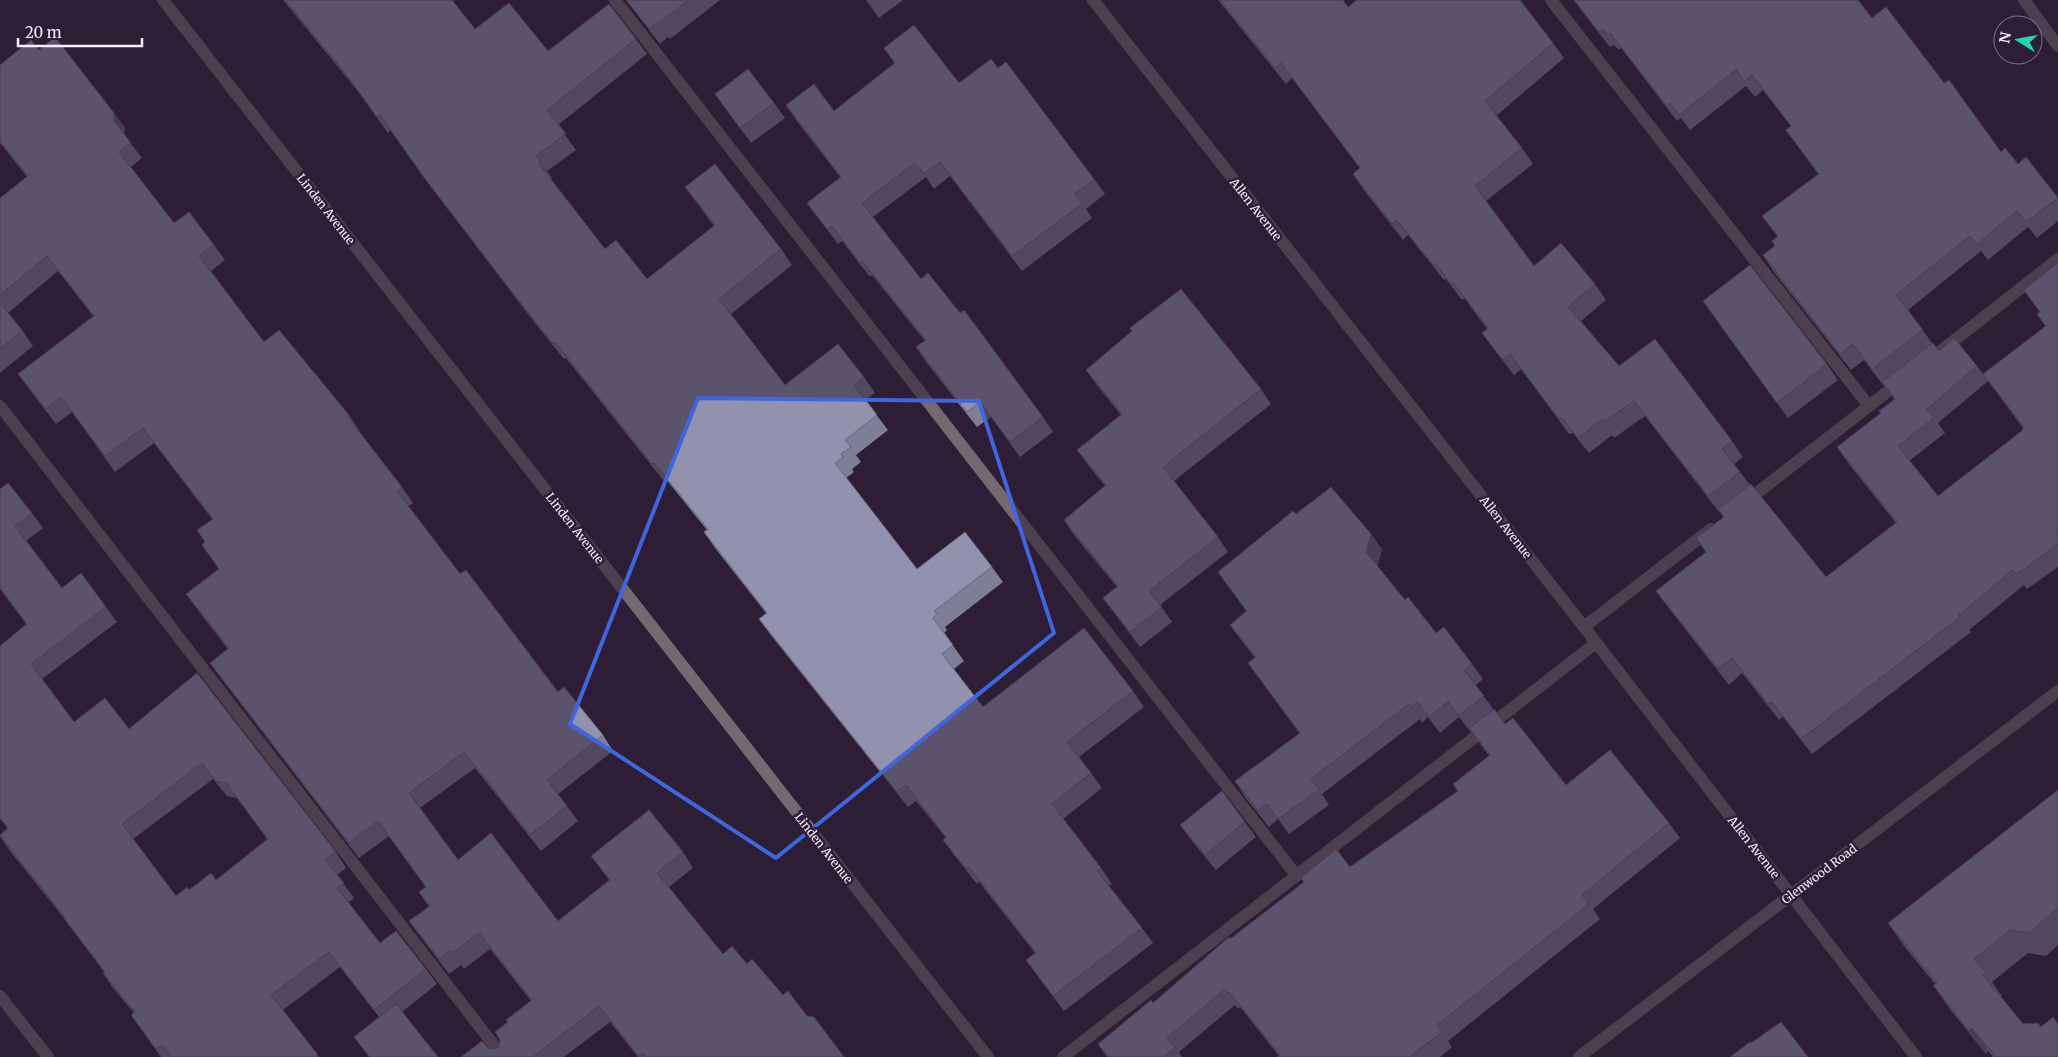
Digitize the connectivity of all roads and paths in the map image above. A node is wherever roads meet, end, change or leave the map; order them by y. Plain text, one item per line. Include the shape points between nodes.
1 (163, 0) edge
2 (615, 0) edge
3 (1093, 0) edge
4 (1551, 0) edge
5 (2024, 0) edge
6 (2058, 46) edge
7 (2058, 259) edge
8 (1932, 357) edge
9 (1909, 376) edge
10 (0, 406) edge
11 (1869, 406) junction
12 (1584, 627) junction
13 (1596, 642) junction
14 (2058, 691) edge
15 (1296, 875) junction
16 (1792, 895) junction
17 (0, 996) edge
18 (48, 1057) edge
19 (503, 1057) edge
20 (988, 1057) edge
21 (1063, 1057) edge
22 (1579, 1057) edge
23 (1916, 1057) edge

1 - 20 street, Linden Avenue
2 - 15 street
3 - 12 street, Allen Avenue
4 - 11 street
5 - 6 street
7 - 8 street
9 - 11 street
10 - 19 street
11 - 12 street
12 - 13 street, Allen Avenue
13 - 15 street
13 - 16 street, Allen Avenue
14 - 16 street, Glenwood Road
15 - 21 street
16 - 22 street, Glenwood Road
16 - 23 street, Allen Avenue
17 - 18 street

